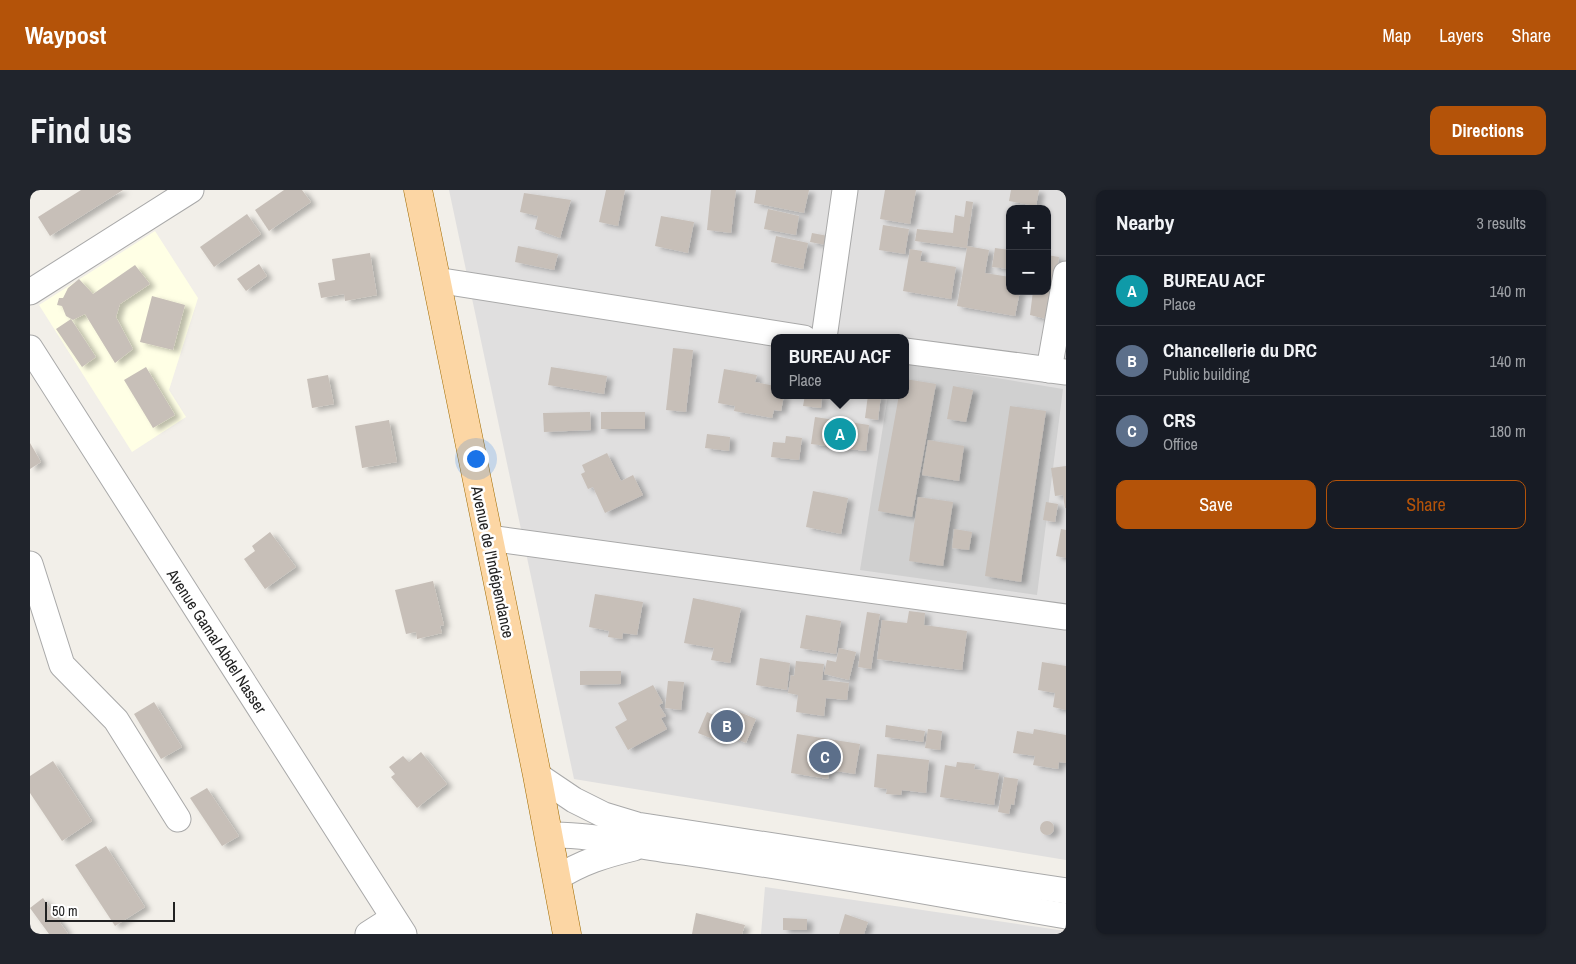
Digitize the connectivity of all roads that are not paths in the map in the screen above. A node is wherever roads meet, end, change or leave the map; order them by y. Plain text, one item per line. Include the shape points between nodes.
1 (191, 190) edge
2 (418, 190) edge
3 (845, 190) edge
4 (1066, 274) edge
5 (436, 280) junction
6 (30, 292) edge
7 (779, 334) edge
8 (825, 334) edge
9 (30, 348) edge
10 (909, 352) edge
11 (1058, 371) edge
12 (488, 538) junction
13 (31, 573) edge
14 (1066, 617) edge
15 (537, 775) junction
16 (178, 819) dead end
17 (549, 835) junction
18 (641, 847) junction
19 (557, 878) junction
20 (1066, 892) edge
21 (1066, 916) edge
22 (399, 926) edge
23 (368, 934) edge
24 (567, 934) edge

1 - 6 street
2 - 5 main road, Avenue de l'Indépendance
3 - 8 street
4 - 11 street
5 - 7 street
5 - 12 main road, Avenue de l'Indépendance
9 - 22 street, Avenue Gamal Abdel Nasser
10 - 11 street
12 - 14 street
12 - 15 main road, Avenue de l'Indépendance
13 - 16 street via 62,665 116,720
15 - 17 main road, Avenue de l'Indépendance
15 - 20 street via 596,811 637,825
17 - 18 street via 572,834
17 - 19 main road, Avenue de l'Indépendance
18 - 19 street via 606,854
18 - 21 street via 738,860
19 - 24 main road, Avenue de l'Indépendance
22 - 23 street

